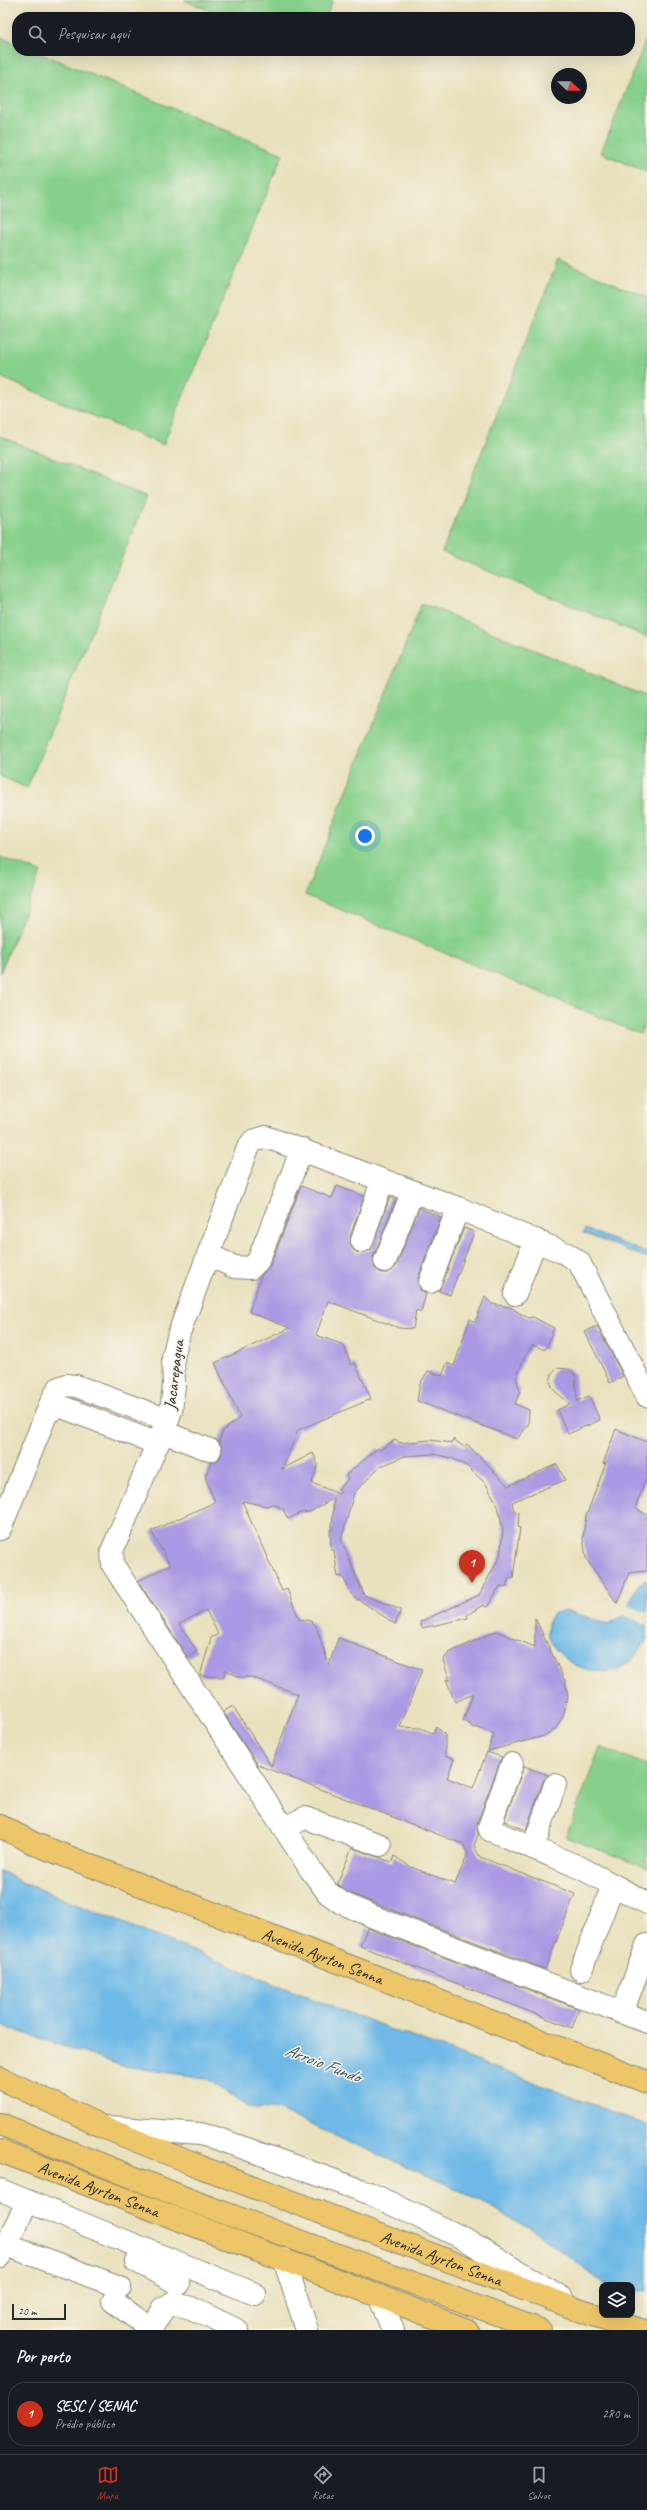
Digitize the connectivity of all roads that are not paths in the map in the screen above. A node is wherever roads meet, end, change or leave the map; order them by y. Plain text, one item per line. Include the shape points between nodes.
1 (302, 1149) junction
2 (382, 1180) junction
3 (412, 1193) junction
4 (458, 1208) junction
5 (536, 1240) junction
6 (362, 1241) dead end
7 (208, 1254) junction
8 (385, 1261) dead end
9 (430, 1282) dead end
10 (515, 1294) dead end
11 (647, 1396) edge
12 (163, 1432) junction
13 (210, 1450) dead end
14 (0, 1529) edge
15 (512, 1764) dead end
16 (555, 1785) dead end
17 (0, 1826) edge
18 (284, 1828) junction
19 (380, 1844) dead end
20 (533, 1848) junction
21 (613, 1885) junction
22 (647, 1903) edge
23 (647, 1945) edge
24 (581, 1970) dead end
25 (622, 2013) junction
26 (647, 2022) edge
27 (0, 2078) edge
28 (647, 2082) edge
29 (0, 2124) edge
30 (103, 2127) junction
31 (0, 2151) edge
32 (0, 2190) edge
33 (28, 2201) junction
34 (3, 2251) edge
35 (284, 2259) junction
36 (136, 2261) dead end
37 (179, 2284) junction
38 (255, 2294) dead end
39 (379, 2296) junction
40 (587, 2313) junction
41 (152, 2330) edge
42 (237, 2330) edge
43 (307, 2330) edge
44 (393, 2330) edge
45 (467, 2330) edge
46 (540, 2330) edge
47 (641, 2330) edge

1 - 2 lane
1 - 7 lane, Jacarepagua via 266,1137 253,1141 248,1148
1 - 7 lane via 258,1262 251,1268 234,1267
2 - 3 lane
2 - 6 lane
3 - 4 lane
3 - 8 lane
4 - 5 lane
4 - 9 lane
5 - 10 lane
5 - 11 lane via 579,1262
7 - 12 lane, Jacarepagua via 173,1357 174,1384
12 - 13 lane
12 - 14 lane via 76,1386 66,1385 59,1388
12 - 18 lane, Jacarepagua via 112,1552 113,1565
15 - 20 lane via 489,1827 493,1832
16 - 20 lane
17 - 28 highway, Avenida Ayrton Senna via 35,1844
18 - 19 lane via 305,1818
18 - 25 lane, Jacarepagua via 328,1893 342,1903
20 - 21 lane via 579,1867
21 - 22 lane
21 - 24 lane
23 - 25 lane
25 - 26 lane, Jacarepagua
27 - 30 highway, Avenida Ayrton Senna
29 - 46 highway, Avenida Ayrton Senna via 195,2202
30 - 40 highway, Avenida Ayrton Senna via 203,2168
30 - 40 lane via 200,2134 364,2190 465,2239
31 - 35 highway, Avenida Ayrton Senna
32 - 33 lane
33 - 34 lane
33 - 37 lane
34 - 41 lane via 117,2294
35 - 39 highway, Avenida Ayrton Senna
35 - 43 lane
36 - 37 lane
37 - 38 lane
37 - 41 lane
37 - 42 lane via 192,2308
39 - 44 lane
39 - 45 highway, Avenida Ayrton Senna
40 - 47 highway, Avenida Ayrton Senna

